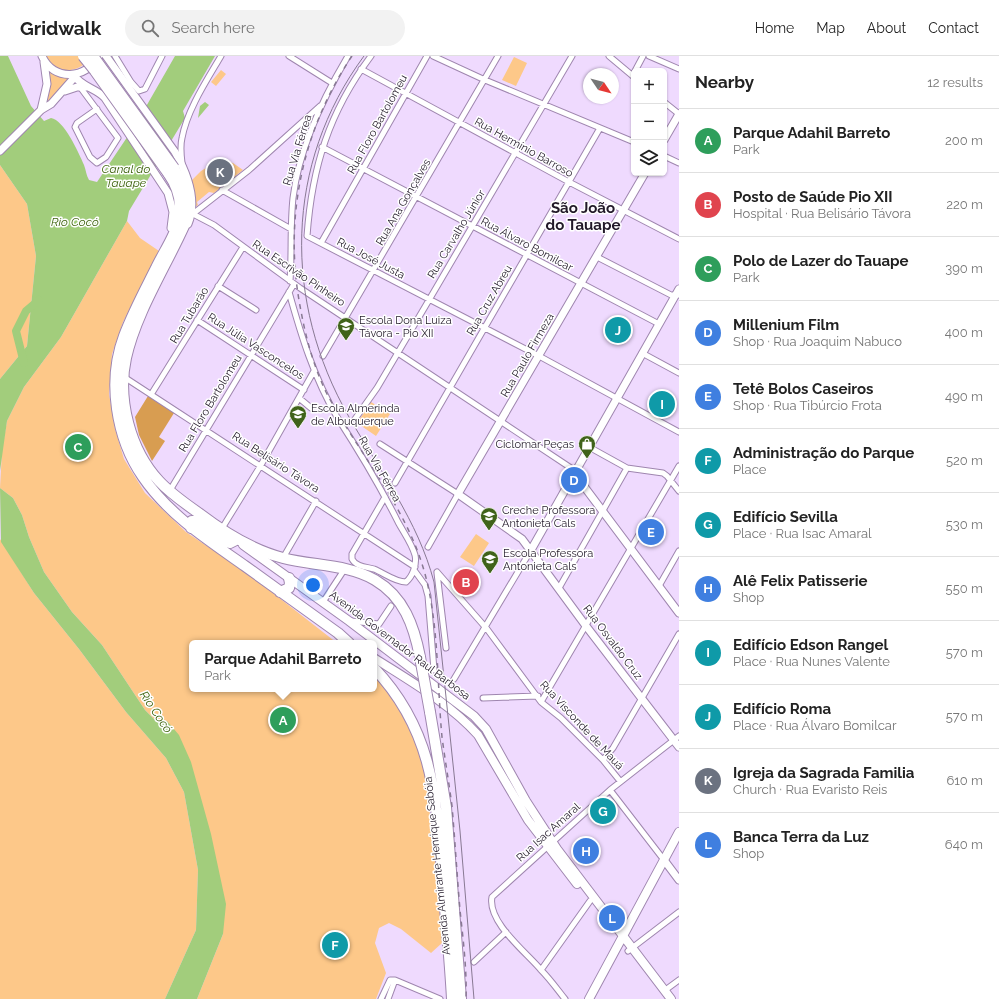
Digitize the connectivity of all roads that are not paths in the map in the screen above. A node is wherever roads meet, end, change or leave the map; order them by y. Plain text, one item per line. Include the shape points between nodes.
1 (83, 56) edge
2 (93, 56) edge
3 (99, 56) edge
4 (106, 56) edge
5 (116, 56) edge
6 (162, 56) edge
7 (221, 56) edge
8 (289, 56) edge
9 (348, 56) edge
10 (371, 56) edge
11 (427, 56) edge
12 (433, 56) edge
13 (498, 56) edge
14 (572, 56) edge
15 (609, 56) edge
16 (643, 56) edge
17 (649, 56) edge
18 (43, 58) edge
19 (637, 68) edge
20 (361, 69) junction
21 (679, 69) edge
22 (631, 72) edge
23 (74, 75) junction
24 (484, 80) junction
25 (332, 83) junction
26 (80, 87) junction
27 (90, 88) junction
28 (63, 92) junction
29 (406, 94) junction
30 (544, 104) junction
31 (666, 104) edge
32 (321, 105) junction
33 (97, 109) junction
34 (41, 110) junction
35 (679, 114) edge
36 (460, 123) junction
37 (600, 128) junction
38 (667, 135) edge
39 (631, 141) edge
40 (322, 147) junction
41 (0, 151) edge
42 (515, 153) junction
43 (667, 157) edge
44 (679, 163) edge
45 (363, 169) junction
46 (171, 171) junction
47 (643, 176) edge
48 (569, 182) junction
49 (222, 190) junction
50 (416, 198) junction
51 (623, 211) junction
52 (192, 213) junction
53 (473, 226) junction
54 (291, 229) junction
55 (307, 236) joint
56 (679, 238) edge
57 (321, 243) junction
58 (243, 247) junction
59 (168, 252) junction
60 (526, 255) junction
61 (596, 257) junction
62 (374, 271) junction
63 (292, 282) junction
64 (581, 284) junction
65 (218, 286) junction
66 (289, 292) junction
67 (678, 293) edge
68 (429, 300) junction
69 (256, 310) dead end
70 (347, 318) junction
71 (197, 320) junction
72 (659, 324) junction
73 (484, 328) junction
74 (398, 351) junction
75 (642, 353) junction
76 (250, 356) junction
77 (323, 356) dead end
78 (539, 356) junction
79 (314, 371) junction
80 (679, 373) edge
81 (124, 377) junction
82 (450, 387) junction
83 (304, 390) junction
84 (152, 393) junction
85 (299, 398) junction
86 (616, 398) junction
87 (311, 408) dead end
88 (355, 419) dead end
89 (502, 422) junction
90 (206, 429) junction
91 (679, 432) edge
92 (380, 444) dead end
93 (589, 447) junction
94 (407, 461) junction
95 (261, 465) junction
96 (679, 466) edge
97 (627, 468) junction
98 (574, 473) junction
99 (671, 480) junction
100 (394, 483) dead end
101 (679, 491) edge
102 (170, 492) junction
103 (458, 494) junction
104 (385, 497) junction
105 (316, 501) junction
106 (602, 510) junction
107 (192, 528) junction
108 (221, 530) junction
109 (364, 532) junction
110 (236, 540) junction
111 (428, 547) dead end
112 (632, 547) junction
113 (531, 550) junction
114 (679, 551) edge
115 (283, 558) junction
116 (415, 568) junction
117 (344, 570) junction
118 (289, 578) junction
119 (659, 586) junction
120 (559, 588) junction
121 (280, 592) junction
122 (323, 602) junction
123 (391, 606) dead end
124 (679, 613) edge
125 (349, 621) junction
126 (366, 623) junction
127 (586, 626) junction
128 (485, 627) junction
129 (363, 632) junction
130 (338, 633) junction
131 (679, 634) edge
132 (346, 640) edge
133 (348, 640) edge
134 (374, 640) edge
135 (377, 643) edge
136 (446, 648) dead end
137 (377, 660) edge
138 (434, 670) dead end
139 (377, 671) edge
140 (454, 679) dead end
141 (538, 696) junction
142 (483, 698) dead end
143 (642, 698) junction
144 (541, 702) junction
145 (676, 738) edge
146 (679, 748) edge
147 (603, 760) junction
148 (620, 781) junction
149 (610, 790) junction
150 (679, 832) edge
151 (679, 843) edge
152 (550, 844) junction
153 (666, 863) junction
154 (679, 880) edge
155 (590, 901) junction
156 (679, 912) edge
157 (506, 932) junction
158 (626, 944) junction
159 (474, 962) dead end
160 (541, 970) junction
161 (395, 980) junction
162 (679, 980) edge
163 (664, 995) edge
164 (381, 999) edge
165 (388, 999) edge
166 (440, 999) edge
167 (452, 999) edge
168 (461, 999) edge
169 (565, 999) edge
170 (589, 999) edge
171 (595, 999) edge
172 (671, 999) edge

1 - 46 highway, Avenida Governador Raul Barbosa, bridge
2 - 46 highway, Avenida Governador Raul Barbosa, bridge
3 - 23 street via 90,68
4 - 46 street, Avenida Governador Raul Barbosa via 175,152
5 - 6 street via 139,91 145,90
7 - 46 street via 200,93
8 - 25 street
9 - 25 street, Rua Via Férrea
10 - 20 street, Rua Via Férrea
11 - 29 street, Rua Floro Bartolomeu
12 - 24 street
13 - 24 street, Rua Ana Gonçalves
14 - 30 street, Rua Carvalho Júnior
15 - 22 street
16 - 19 street
17 - 21 street
18 - 23 street via 53,70
18 - 34 street via 47,84
20 - 29 street, Rua Hermínio Barroso
20 - 40 street, Rua Via Férrea via 337,110
23 - 27 street, Avenida Governador Raul Barbosa via 78,81
23 - 28 street
24 - 30 street
24 - 36 street, Rua Ana Gonçalves
25 - 32 street, Rua Via Férrea
26 - 27 street
26 - 28 street
26 - 33 street
27 - 46 street, Avenida Governador Raul Barbosa via 105,98 125,127
28 - 34 street
29 - 36 street, Rua Hermínio Barroso
29 - 45 street, Rua Floro Bartolomeu
30 - 37 street
30 - 42 street, Rua Carvalho Júnior
31 - 35 street
32 - 49 street via 249,170
32 - 54 street, Rua Via Férrea via 300,166 293,197
33 - 33 street via 75,127 90,157 100,163 118,138
34 - 41 street
35 - 38 street
36 - 42 street, Rua Hermínio Barroso
36 - 50 street, Rua Ana Gonçalves
37 - 39 street
37 - 48 street, Rua Cruz Abreu
40 - 45 street, Rua Álvaro Bomilcar
40 - 55 street, Rua Via Férrea via 310,198
42 - 48 street, Rua Hermínio Barroso
42 - 53 street, Rua Carvalho Júnior
43 - 44 street
45 - 50 street, Rua Álvaro Bomilcar
45 - 57 street, Rua Floro Bartolomeu
46 - 52 street, Avenida Governador Raul Barbosa via 190,184
46 - 59 street, Avenida Governador Raul Barbosa via 168,193 173,221
46 - 59 highway, Avenida Governador Raul Barbosa via 184,186 187,210 184,226
47 - 51 street, Rua Paulo Firmeza
48 - 51 street, Rua Hermínio Barroso
48 - 60 street, Rua Cruz Abreu
49 - 52 street
49 - 54 street
50 - 53 street, Rua Álvaro Bomilcar
50 - 62 street, Rua Ana Gonçalves
51 - 56 street, Rua Hermínio Barroso
51 - 61 street, Rua Paulo Firmeza
52 - 58 street, Rua Escrivão Pinheiro via 214,225
52 - 59 street, Avenida Governador Raul Barbosa via 186,227
53 - 60 street, Rua Álvaro Bomilcar
53 - 68 street, Rua Carvalho Júnior
54 - 63 street, Rua Via Férrea
55 - 57 street, Rua José Justa
57 - 62 street, Rua José Justa
58 - 63 street, Rua Escrivão Pinheiro
58 - 65 street, Rua Tubarão
59 - 81 highway, Avenida Governador Raul Barbosa via 131,340
59 - 107 highway, Avenida Governador Raul Barbosa via 123,337 116,368 116,401 124,440 137,468 158,496
60 - 64 street, Rua Álvaro Bomilcar
60 - 73 street, Rua Cruz Abreu
61 - 64 street, Rua Paulo Firmeza
61 - 67 street via 671,295
62 - 68 street, Rua José Justa
62 - 70 street, Rua Ana Gonçalves
63 - 66 street, Rua Floro Bartolomeu
63 - 70 street, Rua Escrivão Pinheiro
64 - 72 street, Rua Álvaro Bomilcar
64 - 78 street, Rua Paulo Firmeza
65 - 69 street
65 - 71 street, Rua Tubarão
66 - 76 street, Rua Floro Bartolomeu
66 - 79 street, Rua Via Férrea
67 - 72 street
68 - 73 street, Rua José Justa
68 - 74 street, Rua Carvalho Júnior
70 - 74 street, Rua Escrivão Pinheiro
70 - 77 street, Rua Ana Gonçalves
71 - 76 street, Rua Júlia Vasconcelos
71 - 84 street, Rua Tubarão
72 - 75 street
73 - 78 street, Rua José Justa
73 - 82 street, Rua Cruz Abreu
74 - 82 street, Rua Escrivão Pinheiro
74 - 88 street, Rua Carvalho Júnior
75 - 80 street
75 - 86 street
76 - 83 street, Rua Júlia Vasconcelos
76 - 90 street, Rua Floro Bartolomeu
78 - 86 street, Rua José Justa
78 - 89 street, Rua Paulo Firmeza
79 - 83 street
79 - 104 street, Rua Via Férrea via 334,411
81 - 84 street, Rua Belisário Távora
81 - 102 highway, Avenida Governador Raul Barbosa via 126,407 133,438 150,470
82 - 89 street, Rua Escrivão Pinheiro
82 - 94 street, Rua Cruz Abreu
83 - 85 street
84 - 90 street, Rua Belisário Távora
85 - 87 street, Rua Júlia Vasconcelos
85 - 95 street
86 - 91 street, Rua José Justa
86 - 93 street
89 - 98 street, Rua Escrivão Pinheiro via 571,468
89 - 103 street, Rua Paulo Firmeza
90 - 95 street, Rua Belisário Távora
90 - 102 street, Rua Floro Bartolomeu
92 - 94 street
93 - 97 street
93 - 98 street
94 - 100 street, Rua Cruz Abreu
94 - 103 street
95 - 105 street, Rua Belisário Távora
95 - 108 street
96 - 99 street
97 - 99 street via 658,472
97 - 106 street
98 - 106 street
98 - 113 street
99 - 101 street
99 - 112 street
102 - 108 highway, Avenida Governador Raul Barbosa
103 - 111 street, Rua Paulo Firmeza
103 - 113 street via 516,534
104 - 109 street
104 - 116 street, Rua Via Férrea via 413,550
105 - 109 street, Rua Belisário Távora
105 - 115 street
106 - 112 street
106 - 120 street
107 - 110 highway via 192,521 196,521 227,542
107 - 121 highway, Avenida Governador Raul Barbosa
108 - 110 highway, Avenida Governador Raul Barbosa
109 - 116 street, Rua Belisário Távora
109 - 116 street via 352,554 353,562 401,582 408,581
110 - 115 highway, Avenida Almirante Henrique Sabóia
110 - 118 main road, Avenida Governador Raul Barbosa
112 - 119 street
112 - 127 street
113 - 120 street, Rua Osvaldo Cruz
113 - 128 street
114 - 119 street
115 - 117 highway, Avenida Almirante Henrique Sabóia
116 - 138 street, Rua Via Férrea via 428,596
117 - 122 street
117 - 168 highway, Avenida Almirante Henrique Sabóia, bridge via 375,580 402,604 412,626 420,657 446,807
118 - 121 highway via 289,588
118 - 122 main road, Avenida Governador Raul Barbosa
119 - 124 street
120 - 127 street, Rua Osvaldo Cruz
121 - 130 highway, Avenida Governador Raul Barbosa
122 - 125 main road, Avenida Governador Raul Barbosa
123 - 126 street via 379,624
125 - 126 street
125 - 129 main road, Avenida Governador Raul Barbosa
126 - 129 street
127 - 143 street, Rua Osvaldo Cruz
127 - 144 street
128 - 136 street via 437,572
128 - 140 street
128 - 141 street, Rua Visconde de Mauá
129 - 134 main road, Avenida Governador Raul Barbosa
130 - 132 highway
130 - 133 main road, Avenida Governador Raul Barbosa
131 - 143 street
135 - 152 main road, Avenida Governador Raul Barbosa via 474,716 486,729
137 - 152 main road, Avenida Governador Raul Barbosa via 465,721 478,735 528,820
139 - 167 highway, Avenida Almirante Henrique Sabóia via 410,716 429,765 437,804
141 - 142 street
141 - 144 street, Rua Visconde de Mauá
143 - 145 street, Rua Osvaldo Cruz
143 - 147 street via 613,748
144 - 147 street, Rua Visconde de Mauá
145 - 146 street, Rua Osvaldo Cruz
145 - 148 street, Rua Isac Amaral
147 - 148 street, Rua Visconde de Mauá
148 - 149 street, Rua Isac Amaral
149 - 152 street, Rua Isac Amaral
149 - 153 street
150 - 153 main road
151 - 153 main road
152 - 155 main road
152 - 157 street, Rua Isac Amaral via 495,893 491,902 493,911
152 - 158 main road
153 - 154 street
153 - 158 main road
155 - 158 main road
155 - 160 street
156 - 158 street
157 - 159 street
157 - 160 street
158 - 163 main road
158 - 170 main road
158 - 171 main road
160 - 169 street
161 - 164 street via 388,982
161 - 165 street
161 - 166 street
162 - 163 street
163 - 172 main road

